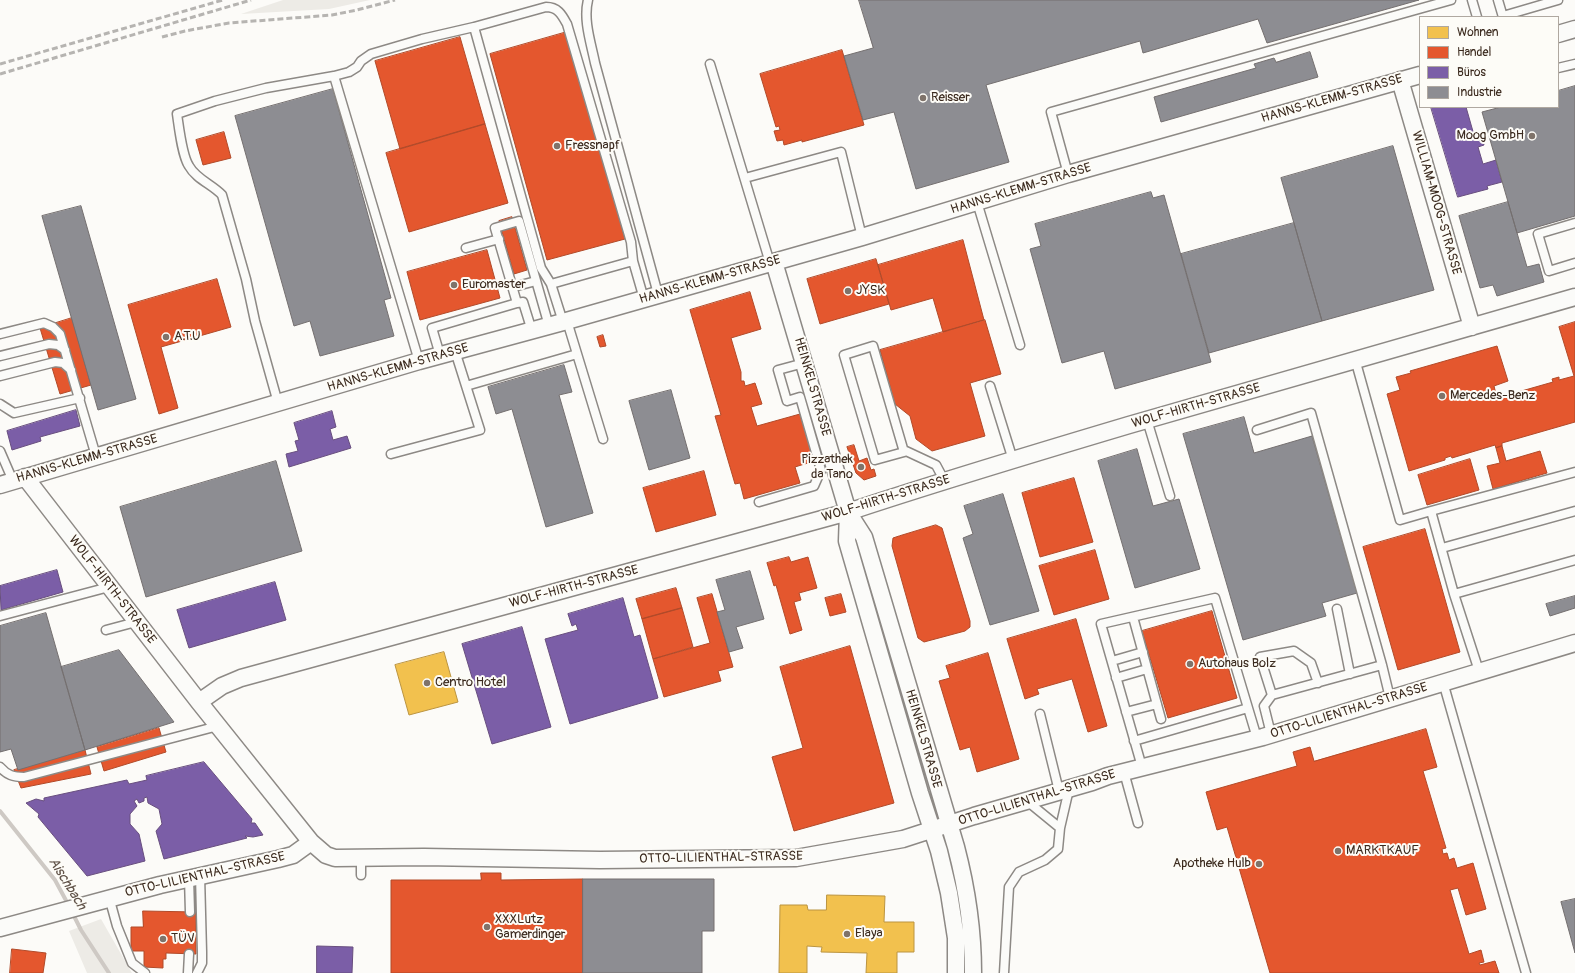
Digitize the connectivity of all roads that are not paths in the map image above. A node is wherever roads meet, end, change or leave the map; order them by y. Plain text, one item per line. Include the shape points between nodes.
1 (588, 0) edge
2 (1450, 0) edge
3 (1472, 0) edge
4 (1498, 0) edge
5 (1558, 0) edge
6 (1477, 16) edge
7 (1503, 16) edge
8 (474, 27) junction
9 (1575, 29) edge
10 (1559, 34) edge
11 (710, 64) dead end
12 (1575, 64) edge
13 (1559, 68) edge
14 (1419, 74) edge
15 (334, 76) junction
16 (1400, 80) junction
17 (1068, 174) junction
18 (744, 178) junction
19 (977, 202) junction
20 (1575, 223) edge
21 (862, 238) junction
22 (498, 239) junction
23 (466, 248) dead end
24 (633, 261) junction
25 (772, 262) junction
26 (1575, 263) edge
27 (536, 281) junction
28 (551, 284) junction
29 (512, 288) junction
30 (651, 296) junction
31 (1575, 297) edge
32 (517, 303) junction
33 (560, 323) junction
34 (1472, 326) junction
35 (532, 331) junction
36 (0, 334) edge
37 (1020, 345) dead end
38 (65, 350) junction
39 (448, 353) junction
40 (577, 354) junction
41 (0, 356) edge
42 (1355, 359) junction
43 (419, 361) junction
44 (804, 363) junction
45 (71, 370) junction
46 (0, 376) edge
47 (466, 386) junction
48 (990, 386) dead end
49 (80, 398) junction
50 (278, 403) junction
51 (0, 404) edge
52 (1147, 420) junction
53 (1257, 430) dead end
54 (603, 439) dead end
55 (0, 451) edge
56 (904, 452) junction
57 (391, 454) dead end
58 (96, 456) junction
59 (1013, 460) junction
60 (1575, 472) edge
61 (944, 480) junction
62 (8, 482) edge
63 (1170, 496) dead end
64 (759, 502) dead end
65 (1431, 511) junction
66 (1575, 511) edge
67 (848, 512) junction
68 (1442, 548) junction
69 (1575, 560) edge
70 (109, 587) junction
71 (1454, 594) junction
72 (1337, 609) dead end
73 (0, 616) edge
74 (1133, 617) junction
75 (136, 622) junction
76 (106, 630) dead end
77 (1575, 642) edge
78 (1143, 652) junction
79 (1112, 661) junction
80 (1382, 665) junction
81 (1148, 669) junction
82 (1479, 671) junction
83 (1350, 674) junction
84 (1116, 678) junction
85 (1443, 682) junction
86 (1318, 683) junction
87 (1272, 695) junction
88 (1390, 698) junction
89 (198, 702) junction
90 (1157, 704) junction
91 (1248, 708) junction
92 (1126, 712) junction
93 (1040, 714) dead end
94 (1162, 719) dead end
95 (218, 726) junction
96 (1264, 736) junction
97 (1134, 741) junction
98 (0, 767) edge
99 (1142, 767) junction
100 (1124, 772) junction
101 (1064, 790) junction
102 (1027, 801) junction
103 (1138, 823) dead end
104 (949, 824) junction
105 (1060, 828) junction
106 (932, 830) junction
107 (311, 842) junction
108 (361, 859) junction
109 (362, 875) dead end
110 (195, 876) junction
111 (109, 897) junction
112 (190, 912) dead end
113 (0, 928) edge
114 (189, 954) dead end
115 (145, 973) edge
116 (188, 973) edge
117 (197, 973) edge
118 (956, 973) edge
119 (973, 973) edge
120 (1004, 973) edge
121 (1526, 973) edge

1 - 30 lane via 588,28 595,63
2 - 17 lane via 1051,112
3 - 6 lane
4 - 7 lane
5 - 7 lane
8 - 15 lane via 371,54 349,72
8 - 24 lane via 546,7 563,15 631,242
8 - 28 lane via 541,268
9 - 10 street
11 - 18 lane
12 - 13 lane
14 - 16 street, HANNS-KLEMM-STRASSE
15 - 43 lane
15 - 50 lane via 266,88 177,114 189,166 222,195
16 - 17 street, HANNS-KLEMM-STRASSE
16 - 34 street, WILLIAM-MOOG-STRASSE
17 - 19 street, HANNS-KLEMM-STRASSE
18 - 21 lane via 841,152
18 - 25 lane
19 - 21 street, HANNS-KLEMM-STRASSE
19 - 37 lane
20 - 26 lane via 1538,234 1549,271
21 - 25 street, HANNS-KLEMM-STRASSE
22 - 23 lane
22 - 27 lane via 495,228 519,220
22 - 29 lane
24 - 28 lane
24 - 30 lane
25 - 30 street, HANNS-KLEMM-STRASSE
25 - 44 street, HEINKELSTRASSE
27 - 29 lane
27 - 33 lane
28 - 33 lane
29 - 32 lane
30 - 33 street, HANNS-KLEMM-STRASSE
31 - 34 street, WOLF-HIRTH-STRASSE
32 - 35 lane via 523,302
32 - 39 lane via 432,328
33 - 35 street, HANNS-KLEMM-STRASSE
33 - 40 lane
34 - 42 street, WOLF-HIRTH-STRASSE
35 - 39 street, HANNS-KLEMM-STRASSE
36 - 38 lane via 44,323 60,334
38 - 41 lane via 49,344
38 - 45 lane
39 - 43 street, HANNS-KLEMM-STRASSE
39 - 47 lane
40 - 47 lane
40 - 54 lane
42 - 52 street, WOLF-HIRTH-STRASSE
42 - 65 lane via 1400,520
43 - 50 street, HANNS-KLEMM-STRASSE
44 - 64 lane via 778,370 787,401 800,397 821,470 814,486
44 - 67 street, HEINKELSTRASSE
45 - 46 lane via 56,362
45 - 49 lane
47 - 57 lane via 480,430
48 - 59 lane
49 - 51 lane via 14,413
49 - 58 lane
50 - 58 street, HANNS-KLEMM-STRASSE
52 - 59 street, WOLF-HIRTH-STRASSE
52 - 63 lane
53 - 80 lane via 1311,413
55 - 62 lane
56 - 56 lane via 875,460 844,355 873,346
56 - 61 lane via 936,465
58 - 62 street, HANNS-KLEMM-STRASSE
59 - 61 street, WOLF-HIRTH-STRASSE
60 - 65 lane
61 - 67 street, WOLF-HIRTH-STRASSE
62 - 70 street, WOLF-HIRTH-STRASSE
65 - 68 lane
66 - 68 lane
67 - 89 street, WOLF-HIRTH-STRASSE via 241,678 222,686
67 - 104 street, HEINKELSTRASSE via 864,537
67 - 106 street, HEINKELSTRASSE via 847,540
68 - 71 lane
69 - 71 lane
70 - 73 lane
70 - 75 street, WOLF-HIRTH-STRASSE
71 - 82 lane
72 - 83 lane
74 - 78 lane
74 - 79 lane via 1101,624
74 - 91 lane via 1215,598
75 - 76 lane
75 - 89 street, WOLF-HIRTH-STRASSE
77 - 82 street, OTTO-LILIENTHAL-STRASSE
78 - 79 lane
78 - 81 lane
79 - 84 lane
80 - 83 lane
80 - 88 lane
81 - 84 lane
81 - 90 lane
82 - 85 street, OTTO-LILIENTHAL-STRASSE
83 - 86 lane
84 - 92 lane
85 - 88 street, OTTO-LILIENTHAL-STRASSE
85 - 121 lane
86 - 87 lane
86 - 87 lane via 1311,663 1294,651 1260,657
87 - 96 lane via 1264,706
88 - 96 street, OTTO-LILIENTHAL-STRASSE
89 - 95 street, WOLF-HIRTH-STRASSE
90 - 92 lane
90 - 94 lane
91 - 96 lane
91 - 97 lane
92 - 97 lane
93 - 101 lane
95 - 98 lane via 24,777 14,777
95 - 107 street, WOLF-HIRTH-STRASSE
96 - 99 street, OTTO-LILIENTHAL-STRASSE
97 - 99 lane
99 - 100 street, OTTO-LILIENTHAL-STRASSE
100 - 101 street, OTTO-LILIENTHAL-STRASSE
100 - 103 lane
101 - 102 street, OTTO-LILIENTHAL-STRASSE
101 - 105 lane
102 - 104 street, OTTO-LILIENTHAL-STRASSE
102 - 105 lane
104 - 106 street, OTTO-LILIENTHAL-STRASSE
104 - 119 street, HEINKELSTRASSE via 966,890 972,936
105 - 120 lane via 1058,849 1045,860 1019,872 1008,887
106 - 108 street, OTTO-LILIENTHAL-STRASSE via 903,839 830,853 781,859
106 - 118 street, HEINKELSTRASSE via 949,893 956,938
107 - 108 street, OTTO-LILIENTHAL-STRASSE via 326,855
107 - 110 street, OTTO-LILIENTHAL-STRASSE via 293,855
108 - 109 lane
110 - 111 street, OTTO-LILIENTHAL-STRASSE
110 - 112 lane
110 - 117 lane via 202,964
111 - 113 street, OTTO-LILIENTHAL-STRASSE
111 - 115 lane via 132,963
114 - 116 lane

